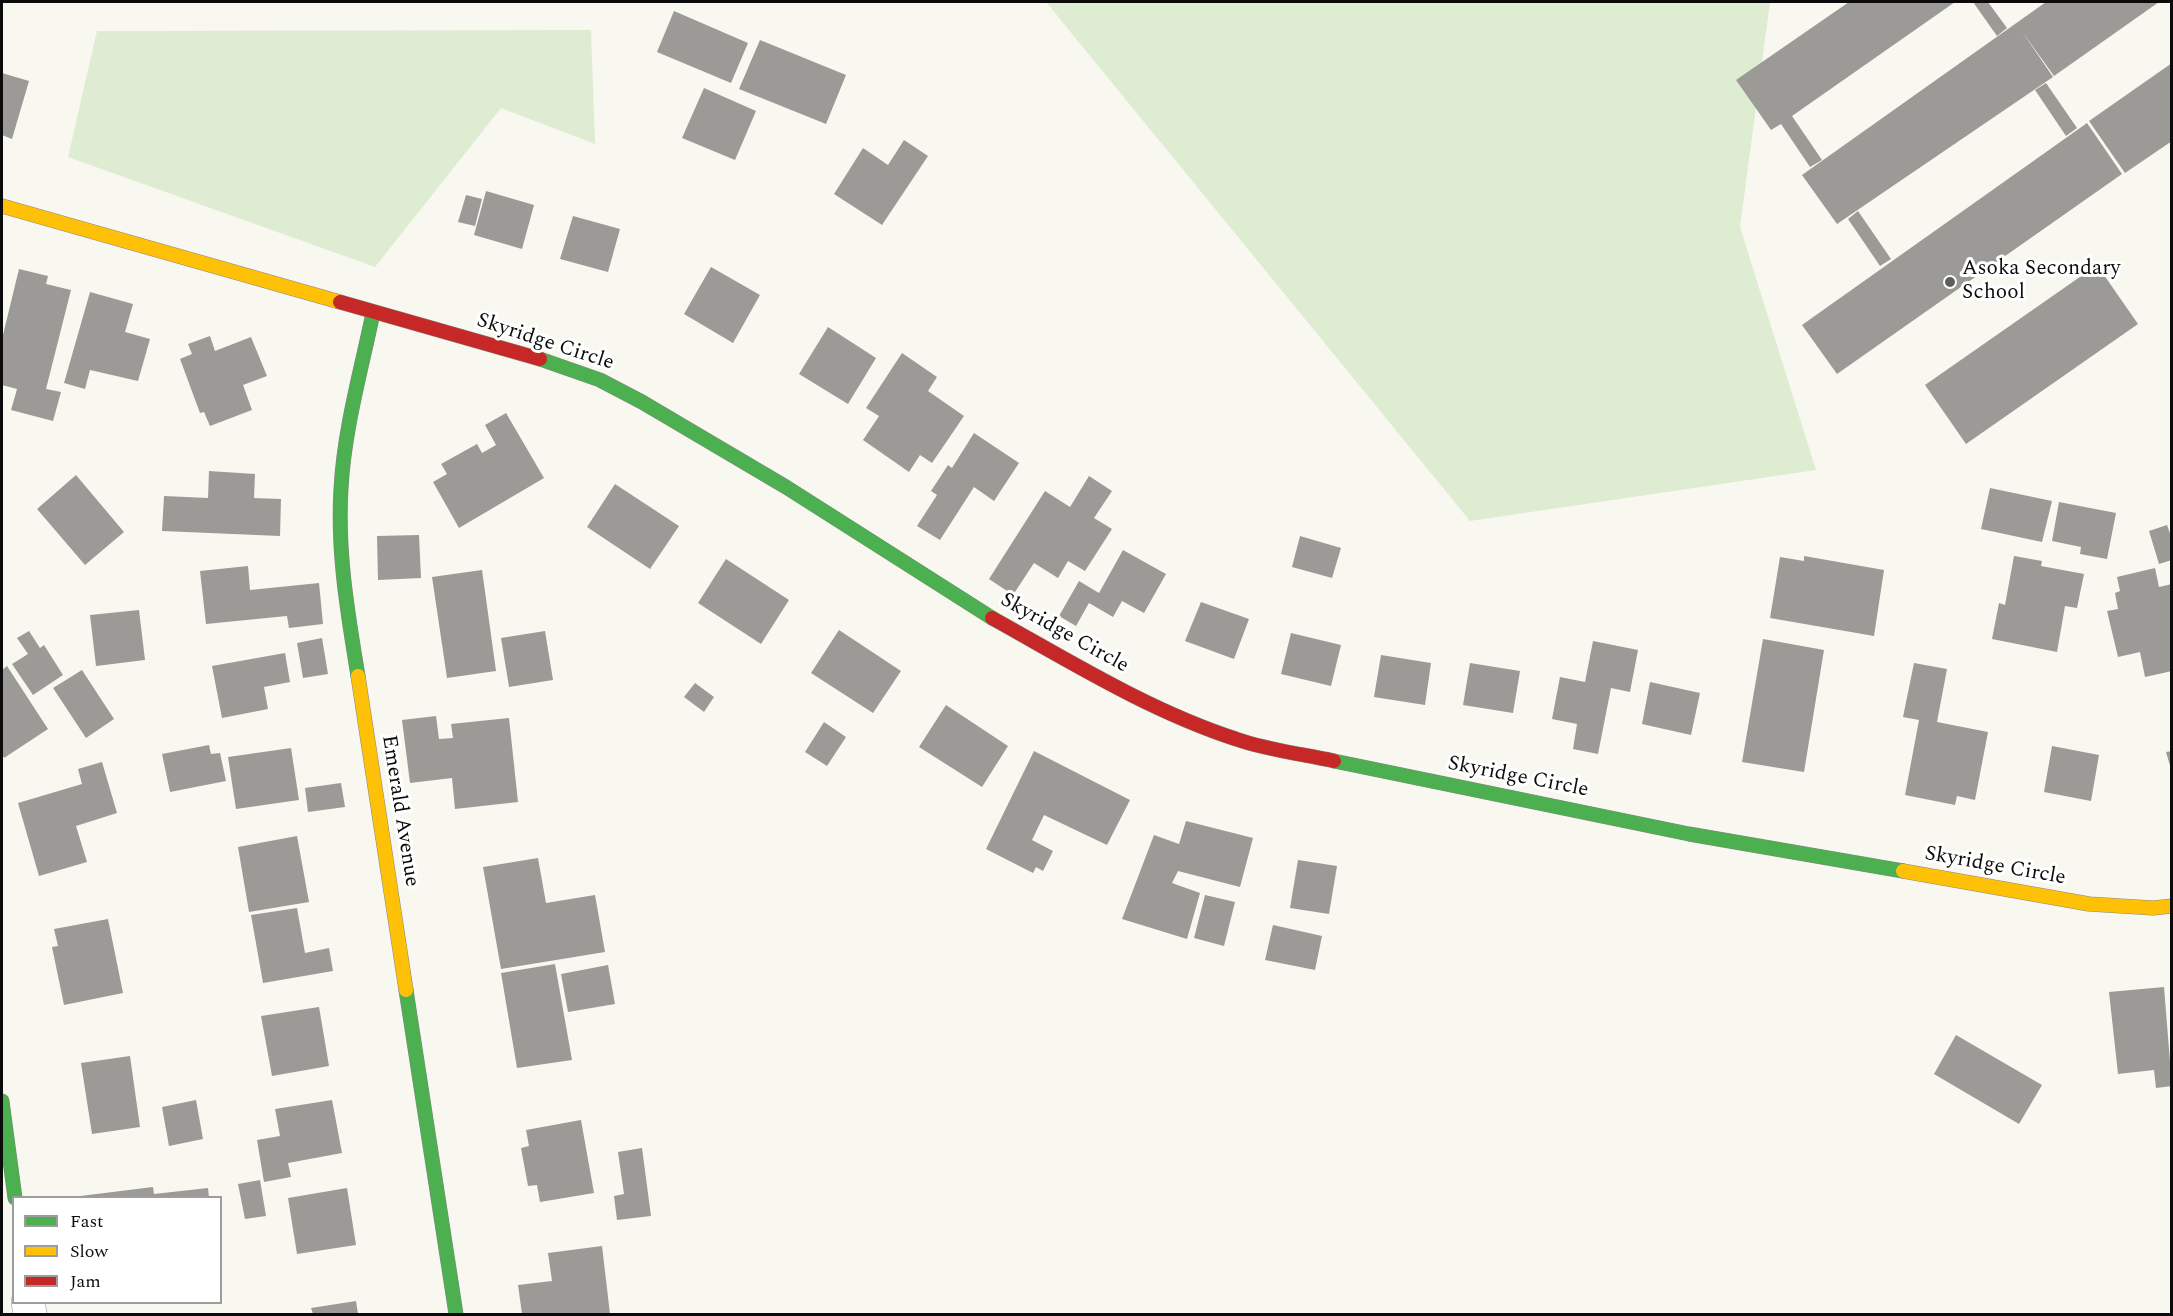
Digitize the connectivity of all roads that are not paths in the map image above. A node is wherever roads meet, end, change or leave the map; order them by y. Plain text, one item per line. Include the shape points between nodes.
1 (2, 206) edge
2 (373, 314) junction
3 (2172, 906) edge
4 (2, 1101) edge
5 (15, 1196) edge
6 (456, 1314) edge

1 - 2 street, Skyridge Circle
2 - 3 street, Skyridge Circle via 550,362 600,380 786,487 966,604 1121,690 1238,740 1701,836 2089,904
2 - 6 street, Emerald Avenue via 347,436 341,488 342,561
4 - 5 street

